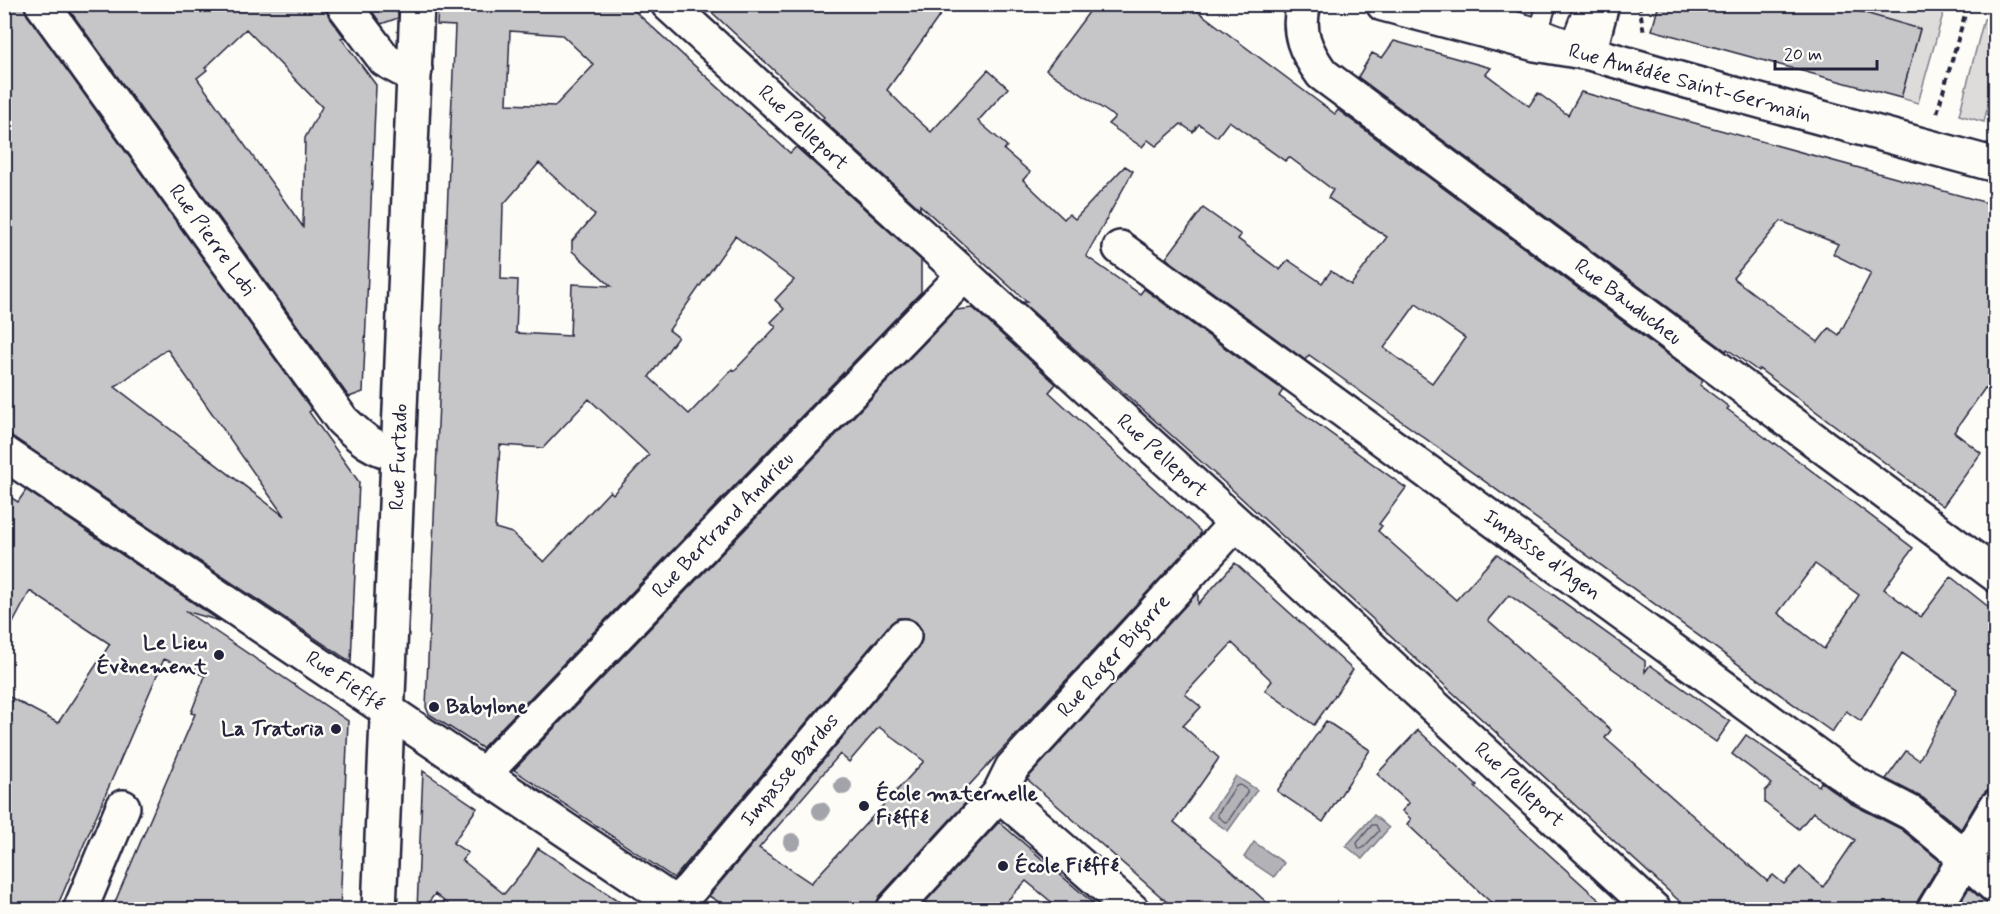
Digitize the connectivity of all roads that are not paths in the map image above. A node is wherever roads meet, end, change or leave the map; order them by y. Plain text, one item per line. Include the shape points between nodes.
1 (42, 4) edge
2 (344, 4) edge
3 (417, 4) edge
4 (668, 4) edge
5 (1304, 4) edge
6 (1383, 4) edge
7 (1456, 4) edge
8 (1547, 4) edge
9 (1585, 4) edge
10 (1602, 4) edge
11 (1538, 36) junction
12 (1580, 46) junction
13 (415, 70) junction
14 (1995, 165) edge
15 (1120, 248) dead end
16 (963, 276) junction
17 (4, 453) edge
18 (399, 453) junction
19 (1235, 524) junction
20 (1995, 575) edge
21 (904, 636) dead end
22 (388, 711) junction
23 (485, 776) junction
24 (999, 794) junction
25 (123, 807) dead end
26 (1995, 807) edge
27 (1965, 860) junction
28 (1995, 887) edge
29 (677, 907) edge
30 (80, 909) edge
31 (379, 909) edge
32 (893, 909) edge
33 (1132, 909) edge
34 (1654, 909) edge
35 (1934, 909) edge

1 - 18 street, Rue Pierre Loti via 342,420 364,440 385,452
2 - 13 street via 385,60 401,69
3 - 13 street, Rue Furtado
4 - 16 street, Rue Pelleport
5 - 20 street, Rue Bauducheu via 1301,36 1322,74
6 - 11 street, Rue Amédée Saint-Germain
7 - 11 lane, Rue Amédée Saint-Germain
8 - 11 lane
9 - 12 lane
10 - 12 street
11 - 12 street, Rue Amédée Saint-Germain
12 - 14 street, Rue Amédée Saint-Germain via 1701,86
13 - 18 street, Rue Furtado
15 - 27 street, Impasse d'Agen via 1859,786 1911,813
16 - 19 street, Rue Pelleport
16 - 23 street, Rue Bertrand Andrieu
17 - 22 street, Rue Fieffé
18 - 22 street, Rue Furtado
19 - 24 street, Rue Roger Bigorre via 1012,768
19 - 34 street, Rue Pelleport
21 - 29 street, Impasse Bardos
22 - 23 street, Rue Fieffé
22 - 31 street, Rue Furtado
23 - 29 street, Rue Fieffé
24 - 32 street, Rue Roger Bigorre
24 - 33 street
25 - 30 street
26 - 27 street
27 - 28 street, Impasse d'Agen
27 - 35 street

